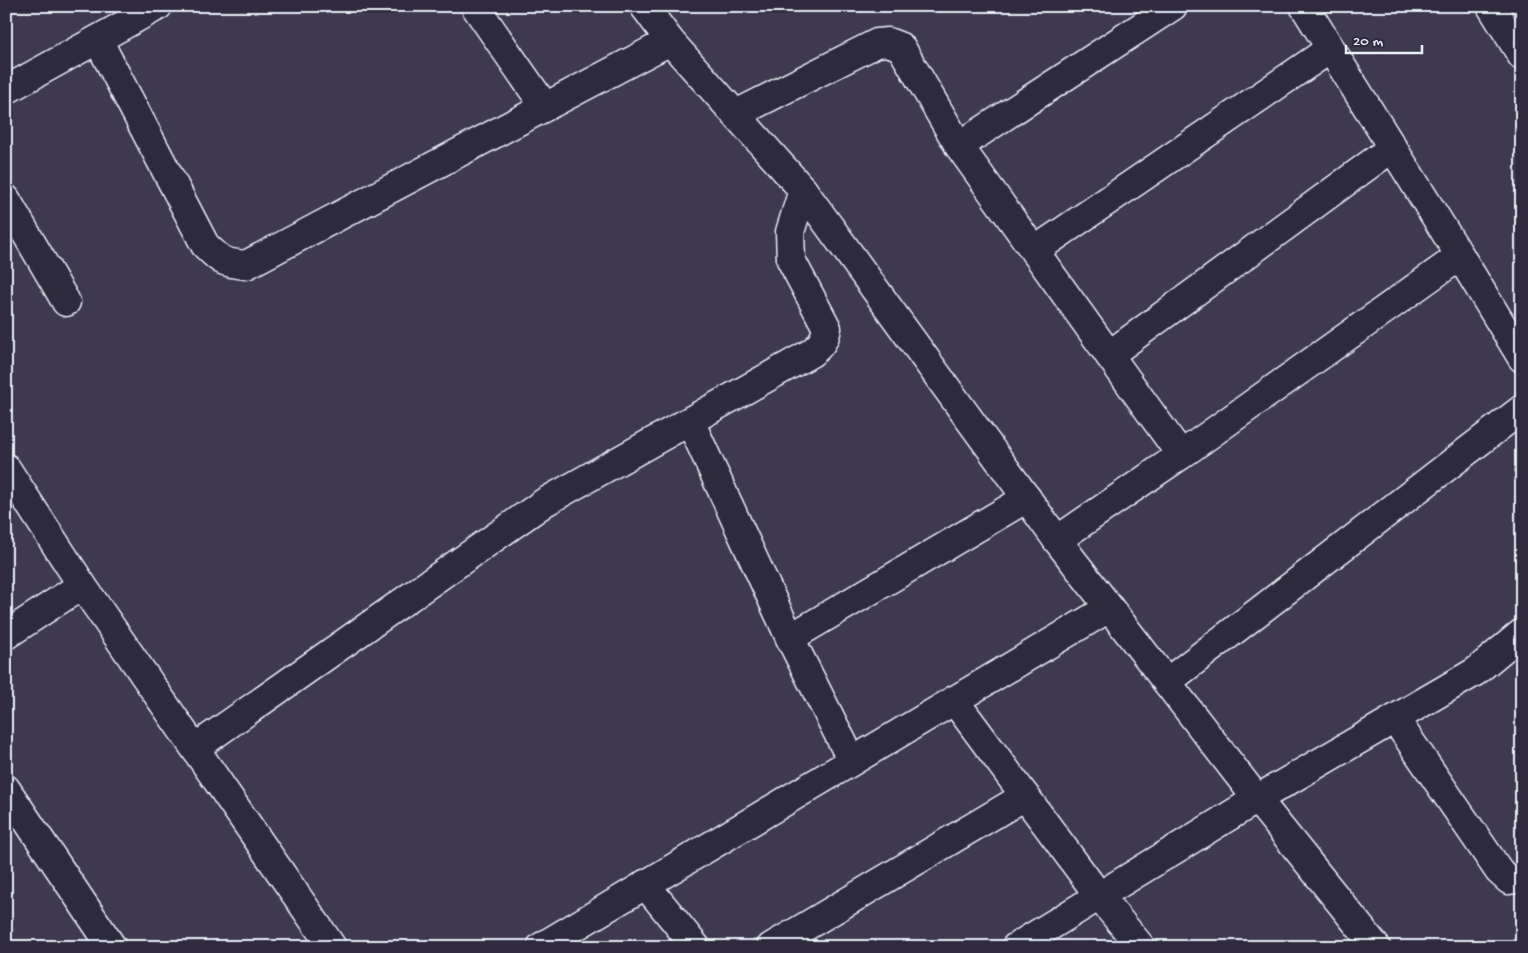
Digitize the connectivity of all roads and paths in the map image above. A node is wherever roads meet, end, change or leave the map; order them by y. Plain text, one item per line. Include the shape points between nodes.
1 (158, 6) edge
2 (475, 6) edge
3 (644, 6) edge
4 (1173, 6) edge
5 (1304, 6) edge
6 (1491, 6) edge
7 (98, 40) junction
8 (670, 41) junction
9 (1330, 49) junction
10 (1522, 56) edge
11 (6, 90) edge
12 (545, 107) junction
13 (736, 114) junction
14 (959, 146) junction
15 (1392, 148) junction
16 (803, 190) junction
17 (6, 198) edge
18 (1034, 250) junction
19 (1460, 256) junction
20 (66, 302) dead end
21 (1109, 355) junction
22 (1522, 358) edge
23 (1518, 420) edge
24 (690, 421) junction
25 (1181, 455) junction
26 (6, 468) edge
27 (1027, 498) junction
28 (1057, 540) junction
29 (82, 585) junction
30 (1109, 608) junction
31 (1522, 633) edge
32 (6, 635) edge
33 (790, 638) junction
34 (1166, 682) junction
35 (954, 700) junction
36 (1394, 719) junction
37 (195, 748) junction
38 (852, 761) junction
39 (6, 789) edge
40 (1025, 796) junction
41 (1257, 799) junction
42 (1522, 878) edge
43 (645, 884) junction
44 (1099, 896) junction
45 (112, 947) edge
46 (332, 947) edge
47 (541, 947) edge
48 (696, 947) edge
49 (771, 947) edge
50 (1016, 947) edge
51 (1141, 947) edge
52 (1376, 947) edge

1 - 7 street
2 - 12 street
3 - 8 street
4 - 14 street
5 - 9 street
6 - 10 street
7 - 11 street
7 - 12 street via 205,245 228,264 246,265
8 - 12 street
8 - 13 street
9 - 15 street
9 - 18 street
13 - 14 street via 877,43 888,42 901,47
13 - 16 street
14 - 18 street
15 - 19 street
15 - 21 street
16 - 24 street via 790,232 791,260 827,328 825,338 811,353
16 - 27 street
17 - 20 street
18 - 21 street
19 - 22 street
19 - 25 street
21 - 25 street
23 - 34 street
24 - 33 street
24 - 37 street via 545,502
25 - 28 street
26 - 29 street
27 - 28 street
27 - 33 street
28 - 30 street
29 - 32 street
29 - 37 street
30 - 34 street
30 - 35 street
31 - 36 street via 1475,672
33 - 38 street
34 - 41 street
35 - 38 street
35 - 40 street
36 - 41 street
36 - 42 street via 1499,872 1509,880
37 - 46 street
38 - 43 street
39 - 45 street
40 - 44 street
40 - 49 street
41 - 44 street
41 - 52 street
43 - 47 street
43 - 48 street
44 - 50 street
44 - 51 street

